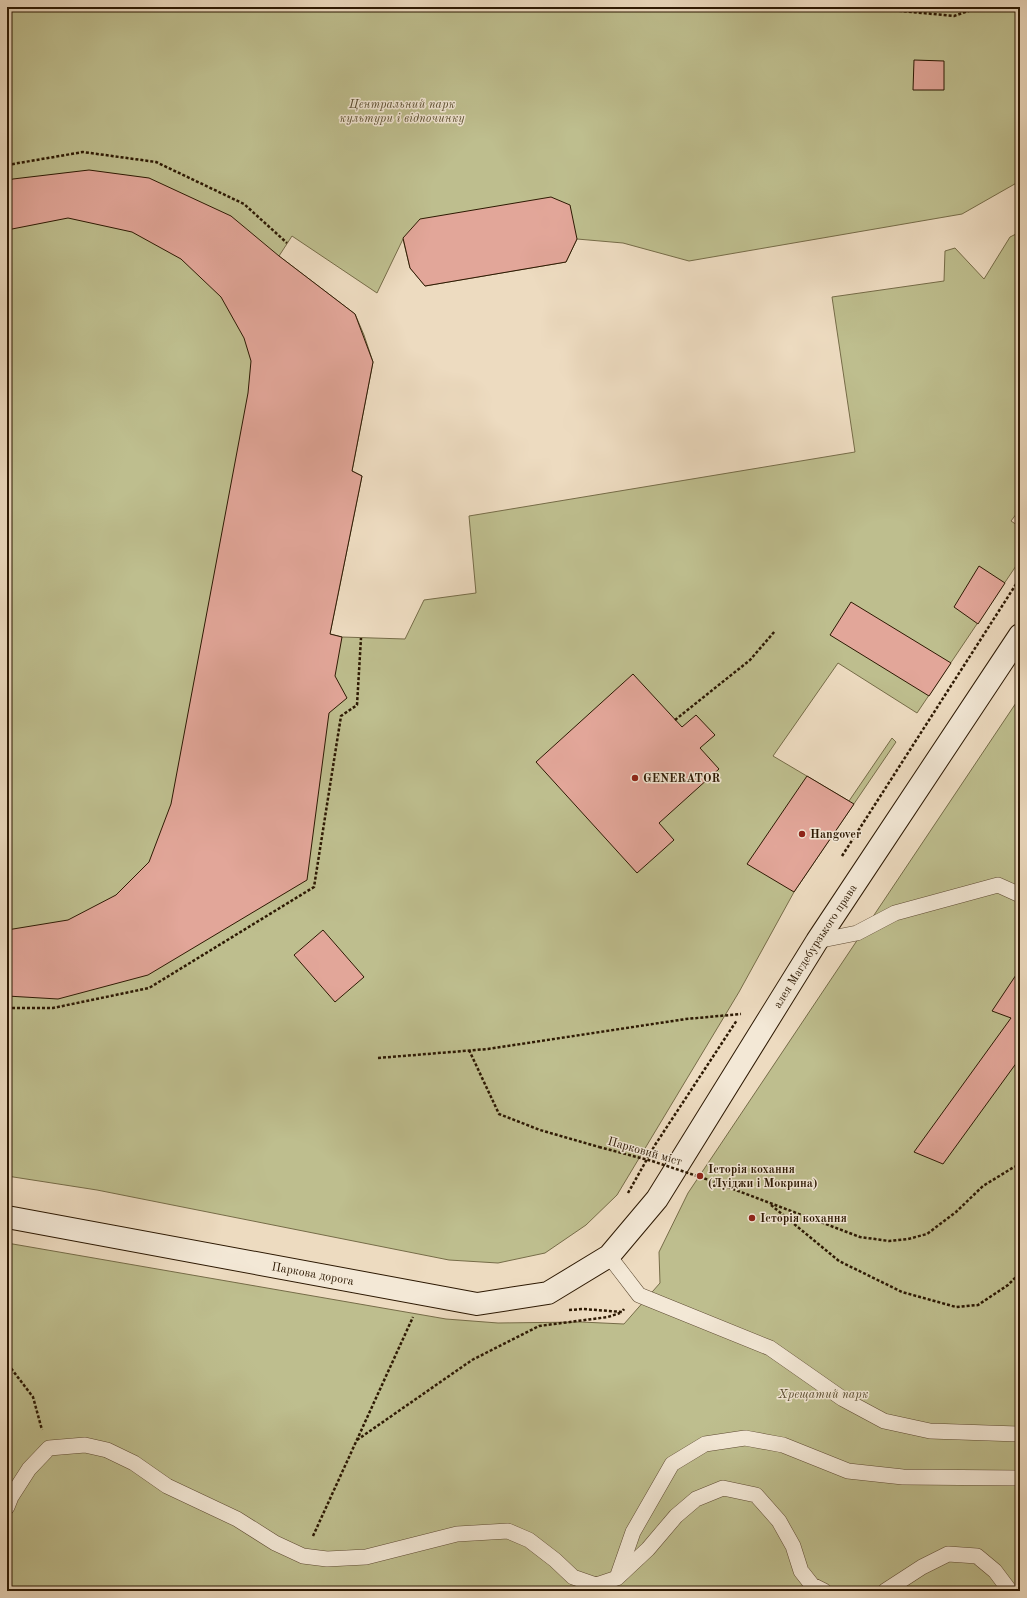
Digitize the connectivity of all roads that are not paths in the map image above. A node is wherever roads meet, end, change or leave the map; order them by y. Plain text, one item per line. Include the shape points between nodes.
1 (1020, 635) edge
2 (1020, 896) edge
3 (817, 941) junction
4 (7, 1217) edge
5 (609, 1256) junction
6 (1020, 1434) edge
7 (1020, 1478) edge
8 (7, 1507) edge
9 (617, 1578) junction
10 (824, 1591) edge
11 (885, 1591) edge
12 (1010, 1591) edge

1 - 3 main road, алея Магдебурзького права
2 - 3 lane via 998,885 895,913 857,933
3 - 5 main road, алея Магдебурзького права via 657,1199
4 - 5 main road, Паркова дорога via 477,1304 548,1293
5 - 6 lane via 639,1295 770,1348 843,1399 884,1421 930,1431
7 - 9 lane via 903,1477 848,1471 783,1444 745,1438 705,1444 672,1464 633,1532
8 - 9 lane via 29,1469 49,1448 85,1445 107,1450 134,1463 167,1486 238,1519 303,1556 326,1559 366,1557 457,1534 508,1531 529,1540 573,1577 596,1585
9 - 10 lane via 648,1549 676,1516 696,1499 723,1488 756,1494 779,1521 793,1546 801,1571 812,1585
11 - 12 lane via 948,1554 977,1556 995,1571

